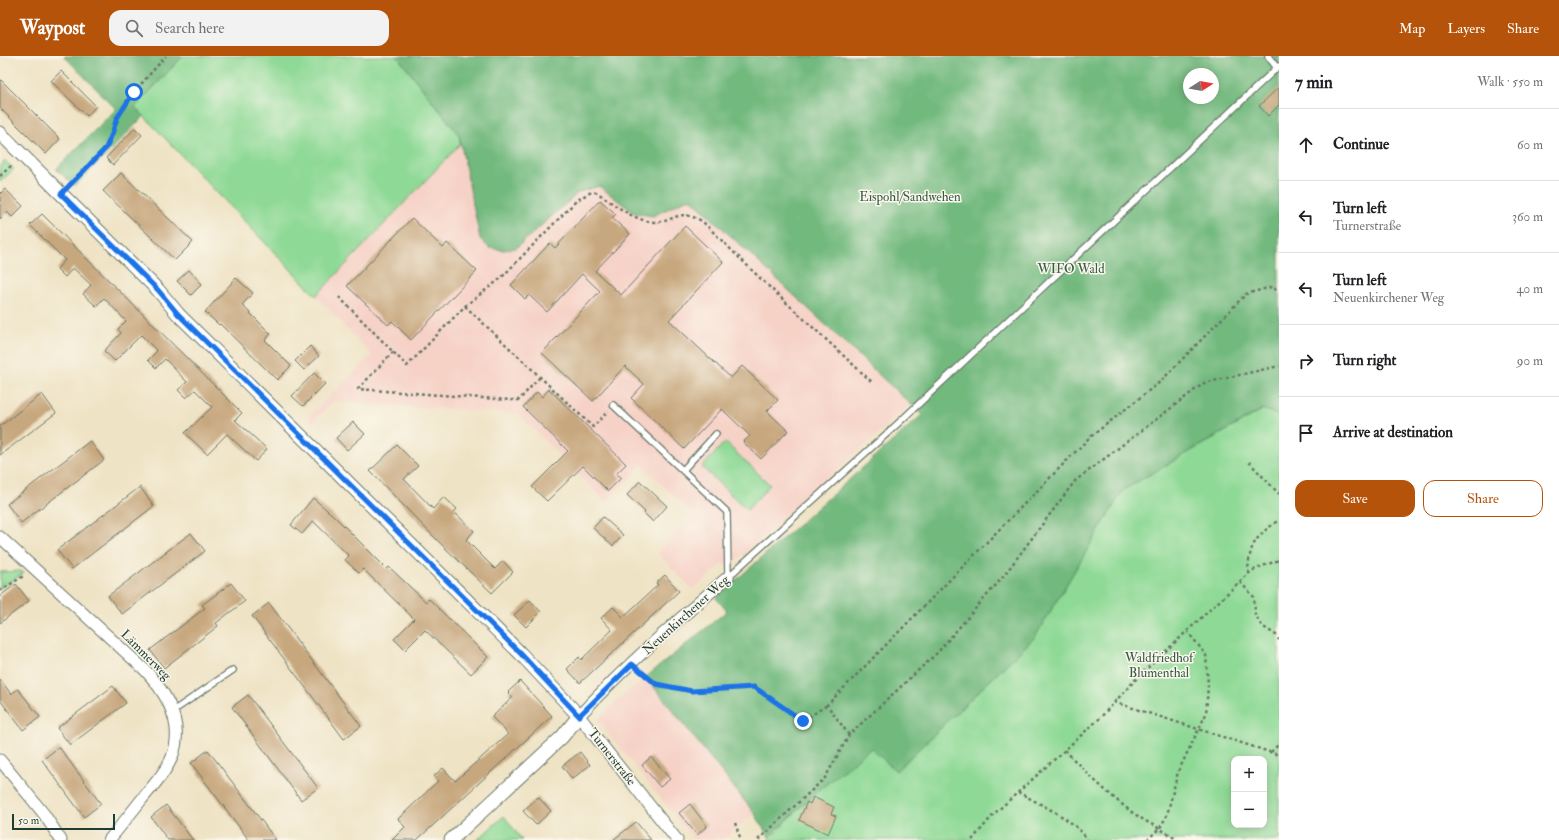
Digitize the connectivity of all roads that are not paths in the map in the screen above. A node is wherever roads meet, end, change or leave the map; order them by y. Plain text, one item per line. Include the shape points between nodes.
1 (1268, 56) edge
2 (1278, 67) edge
3 (0, 133) edge
4 (614, 405) road end
5 (716, 434) dead end
6 (683, 470) junction
7 (0, 537) edge
8 (728, 577) junction
9 (233, 670) dead end
10 (173, 711) junction
11 (579, 716) junction
12 (0, 760) edge
13 (60, 840) edge
14 (108, 840) edge
15 (451, 840) edge
16 (677, 840) edge

1 - 2 lane
2 - 8 lane, Neuenkirchener Weg via 892,429
3 - 11 street, Turnerstraße via 158,290 178,314 521,654
4 - 6 lane
5 - 6 lane
6 - 8 lane via 727,512
7 - 10 street, Lämmerweg via 146,671 160,686
8 - 11 street, Neuenkirchener Weg
9 - 10 lane
10 - 14 street, Lämmerweg via 176,739 172,757 157,781
11 - 15 street, Neuenkirchener Weg via 562,737
11 - 16 street, Turnerstraße
12 - 13 street via 44,814

